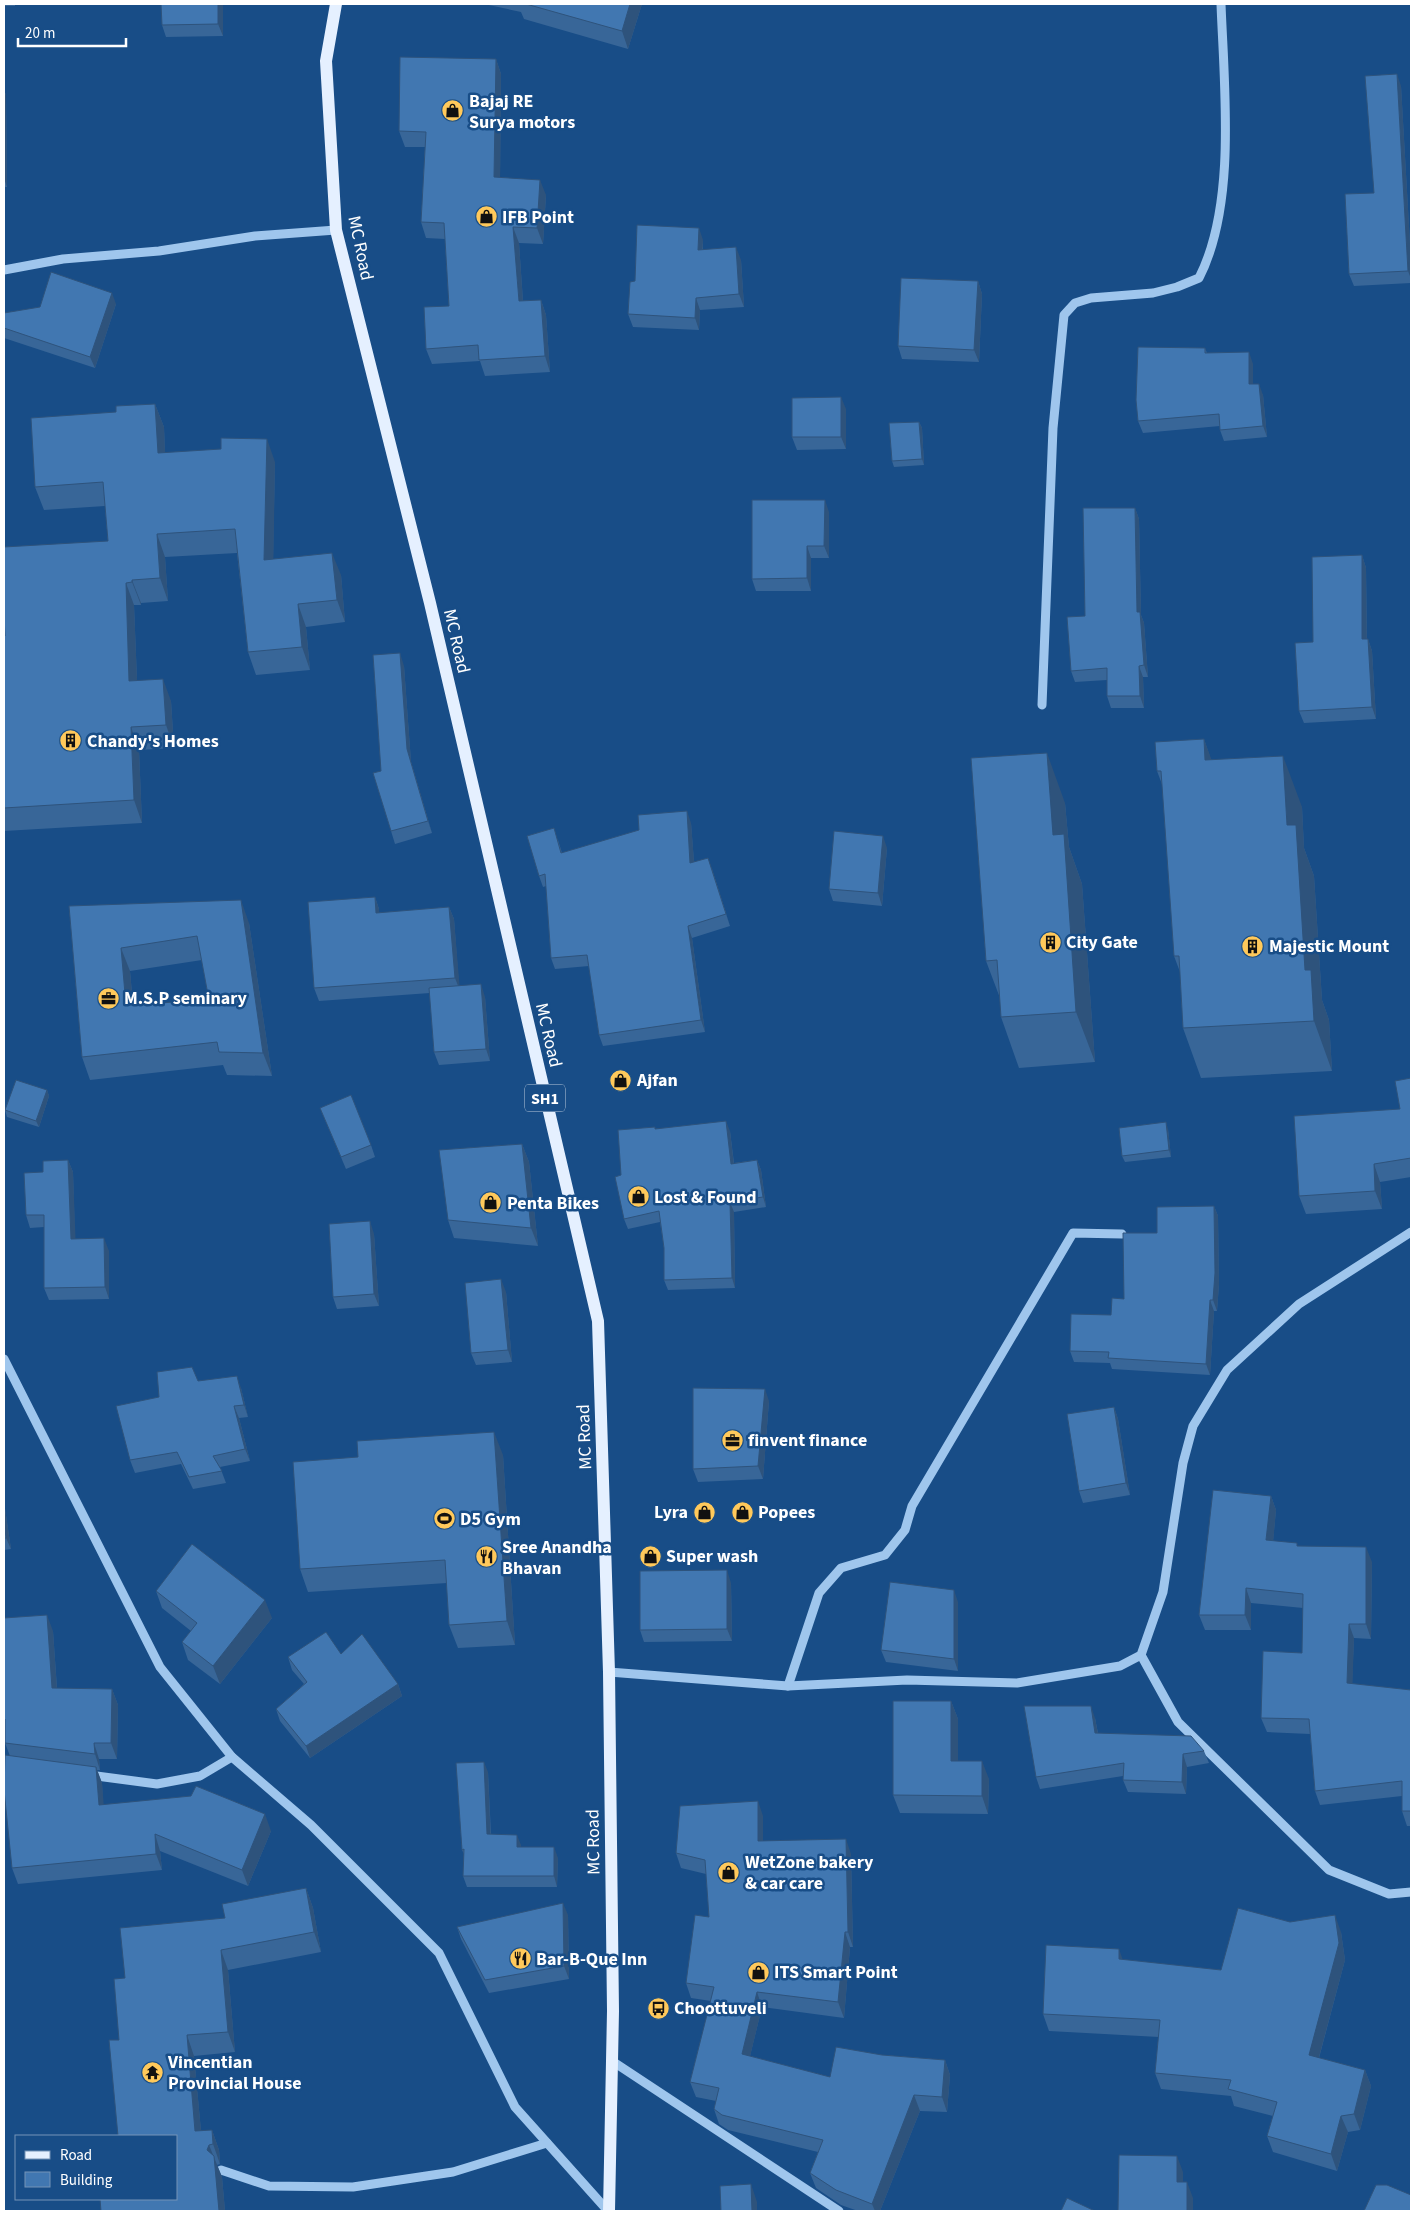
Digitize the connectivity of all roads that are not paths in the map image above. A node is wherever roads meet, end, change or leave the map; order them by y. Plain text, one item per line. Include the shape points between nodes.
1 (336, 4) edge
2 (1221, 4) edge
3 (336, 230) junction
4 (4, 270) edge
5 (1042, 705) dead end
6 (1411, 1232) edge
7 (1122, 1234) edge
8 (4, 1359) edge
9 (1141, 1655) junction
10 (609, 1672) junction
11 (788, 1686) junction
12 (232, 1757) junction
13 (80, 1774) edge
14 (1411, 1892) edge
15 (612, 2061) junction
16 (547, 2142) junction
17 (221, 2170) dead end
18 (609, 2211) edge
19 (839, 2211) edge

1 - 3 main road, MC Road / SH1 via 326,61
2 - 5 street via 1226,132 1219,217 1199,278 1177,288 1153,293 1091,298 1074,303 1064,315 1053,428
3 - 4 street via 255,236 159,251 63,259
3 - 10 main road, MC Road / SH1 via 430,603 598,1321
6 - 9 street via 1299,1304 1228,1370 1193,1426 1183,1463 1164,1592
7 - 11 street via 1073,1233 912,1506 905,1530 884,1555 840,1568 820,1593
8 - 12 street via 160,1667
9 - 11 street via 1120,1666 1016,1683 907,1680
9 - 14 street via 1178,1722 1329,1870 1389,1894
10 - 11 street
10 - 15 main road, MC Road / SH1
12 - 13 street via 200,1776 157,1784
12 - 16 street via 311,1825 439,1953 515,2107
15 - 18 main road, MC Road / SH1
15 - 19 street
16 - 17 street via 453,2172 353,2187 269,2186
16 - 18 street

